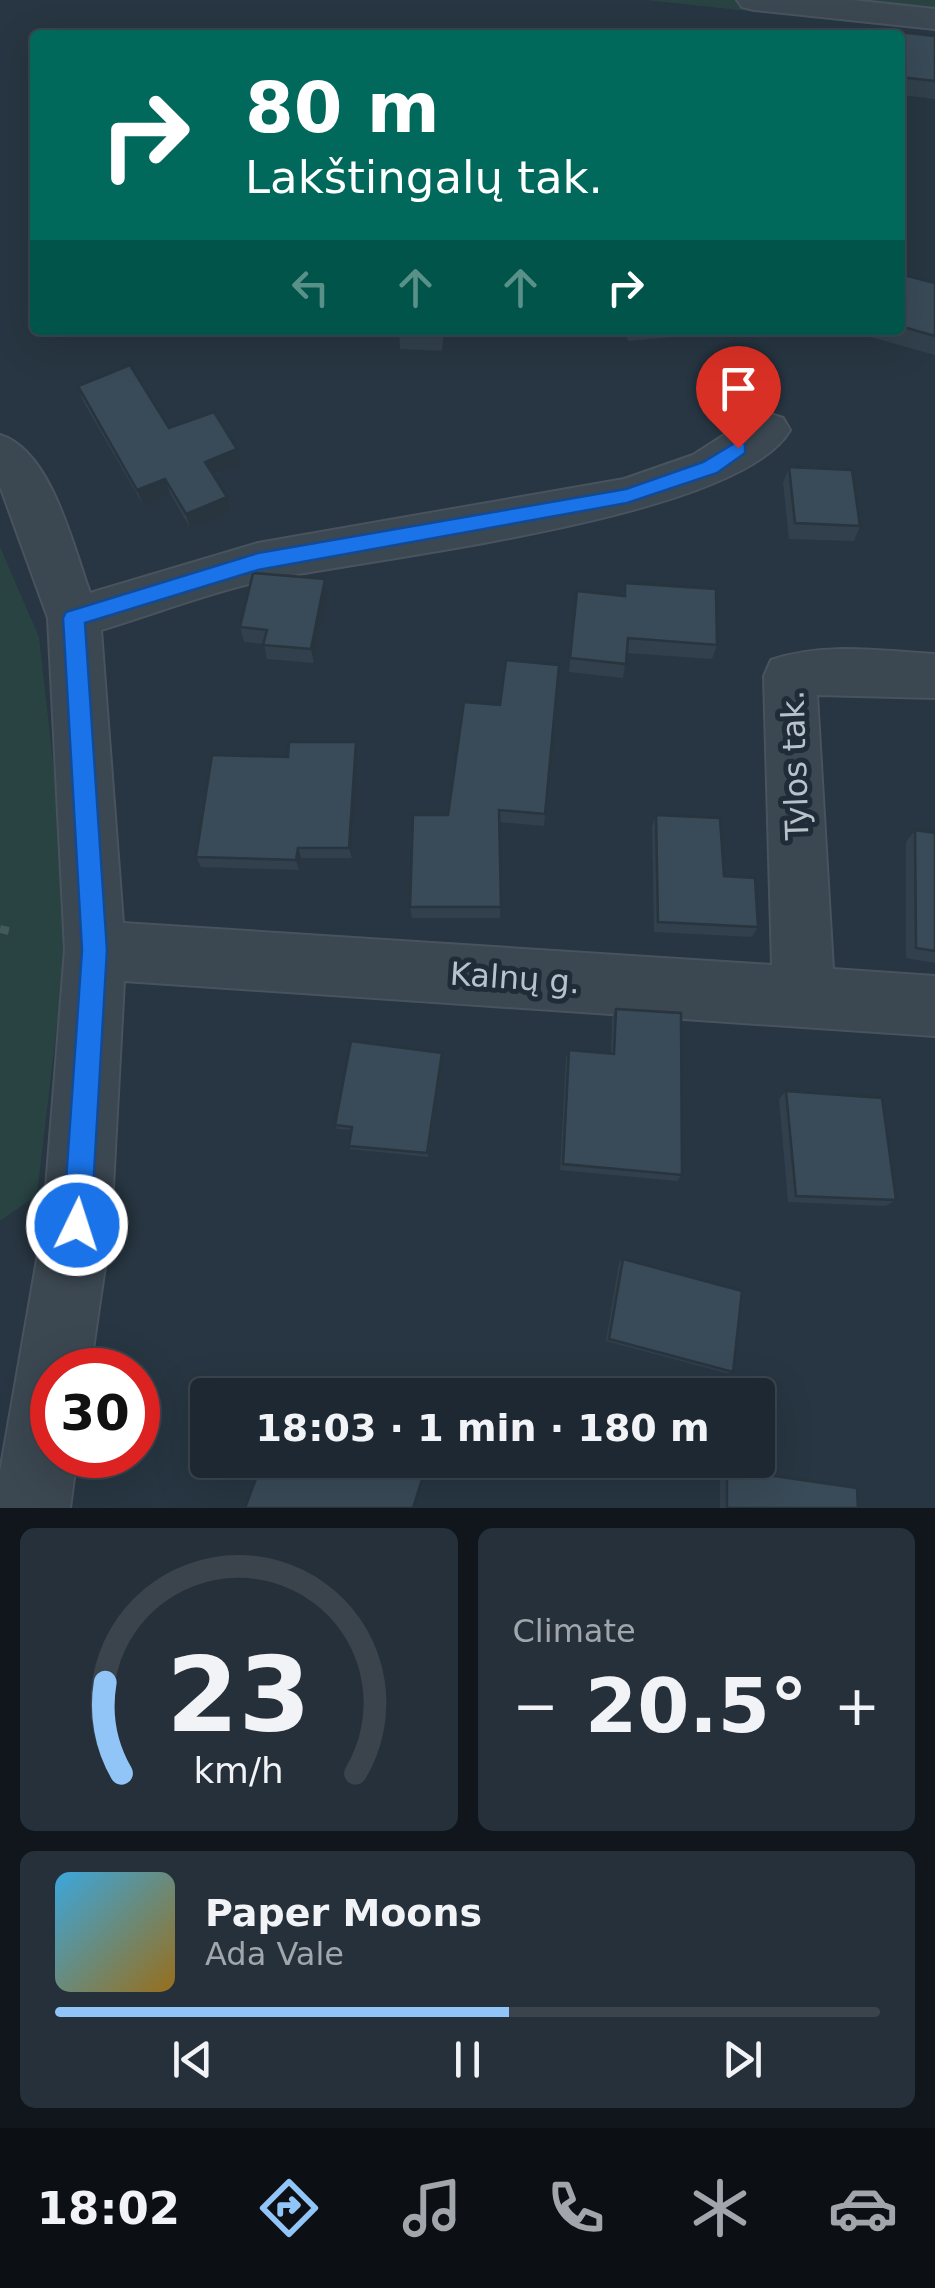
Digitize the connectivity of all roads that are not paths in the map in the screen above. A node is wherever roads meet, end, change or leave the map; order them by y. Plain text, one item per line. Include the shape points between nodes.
1 (754, 0) edge
2 (935, 19) edge
3 (767, 430) dead end
4 (0, 452) edge
5 (74, 618) junction
6 (935, 676) edge
7 (95, 950) junction
8 (804, 998) junction
9 (935, 1006) edge
10 (57, 1348) edge
11 (37, 1478) edge
12 (32, 1508) edge

1 - 2 street
3 - 5 street via 710,468 627,496 258,562
4 - 5 street via 26,485
5 - 7 street
6 - 8 street, Tylos tak. via 790,676
7 - 8 street, Kalnų g.
7 - 10 street via 77,1225
8 - 9 street, Kalnų g.
11 - 12 street

